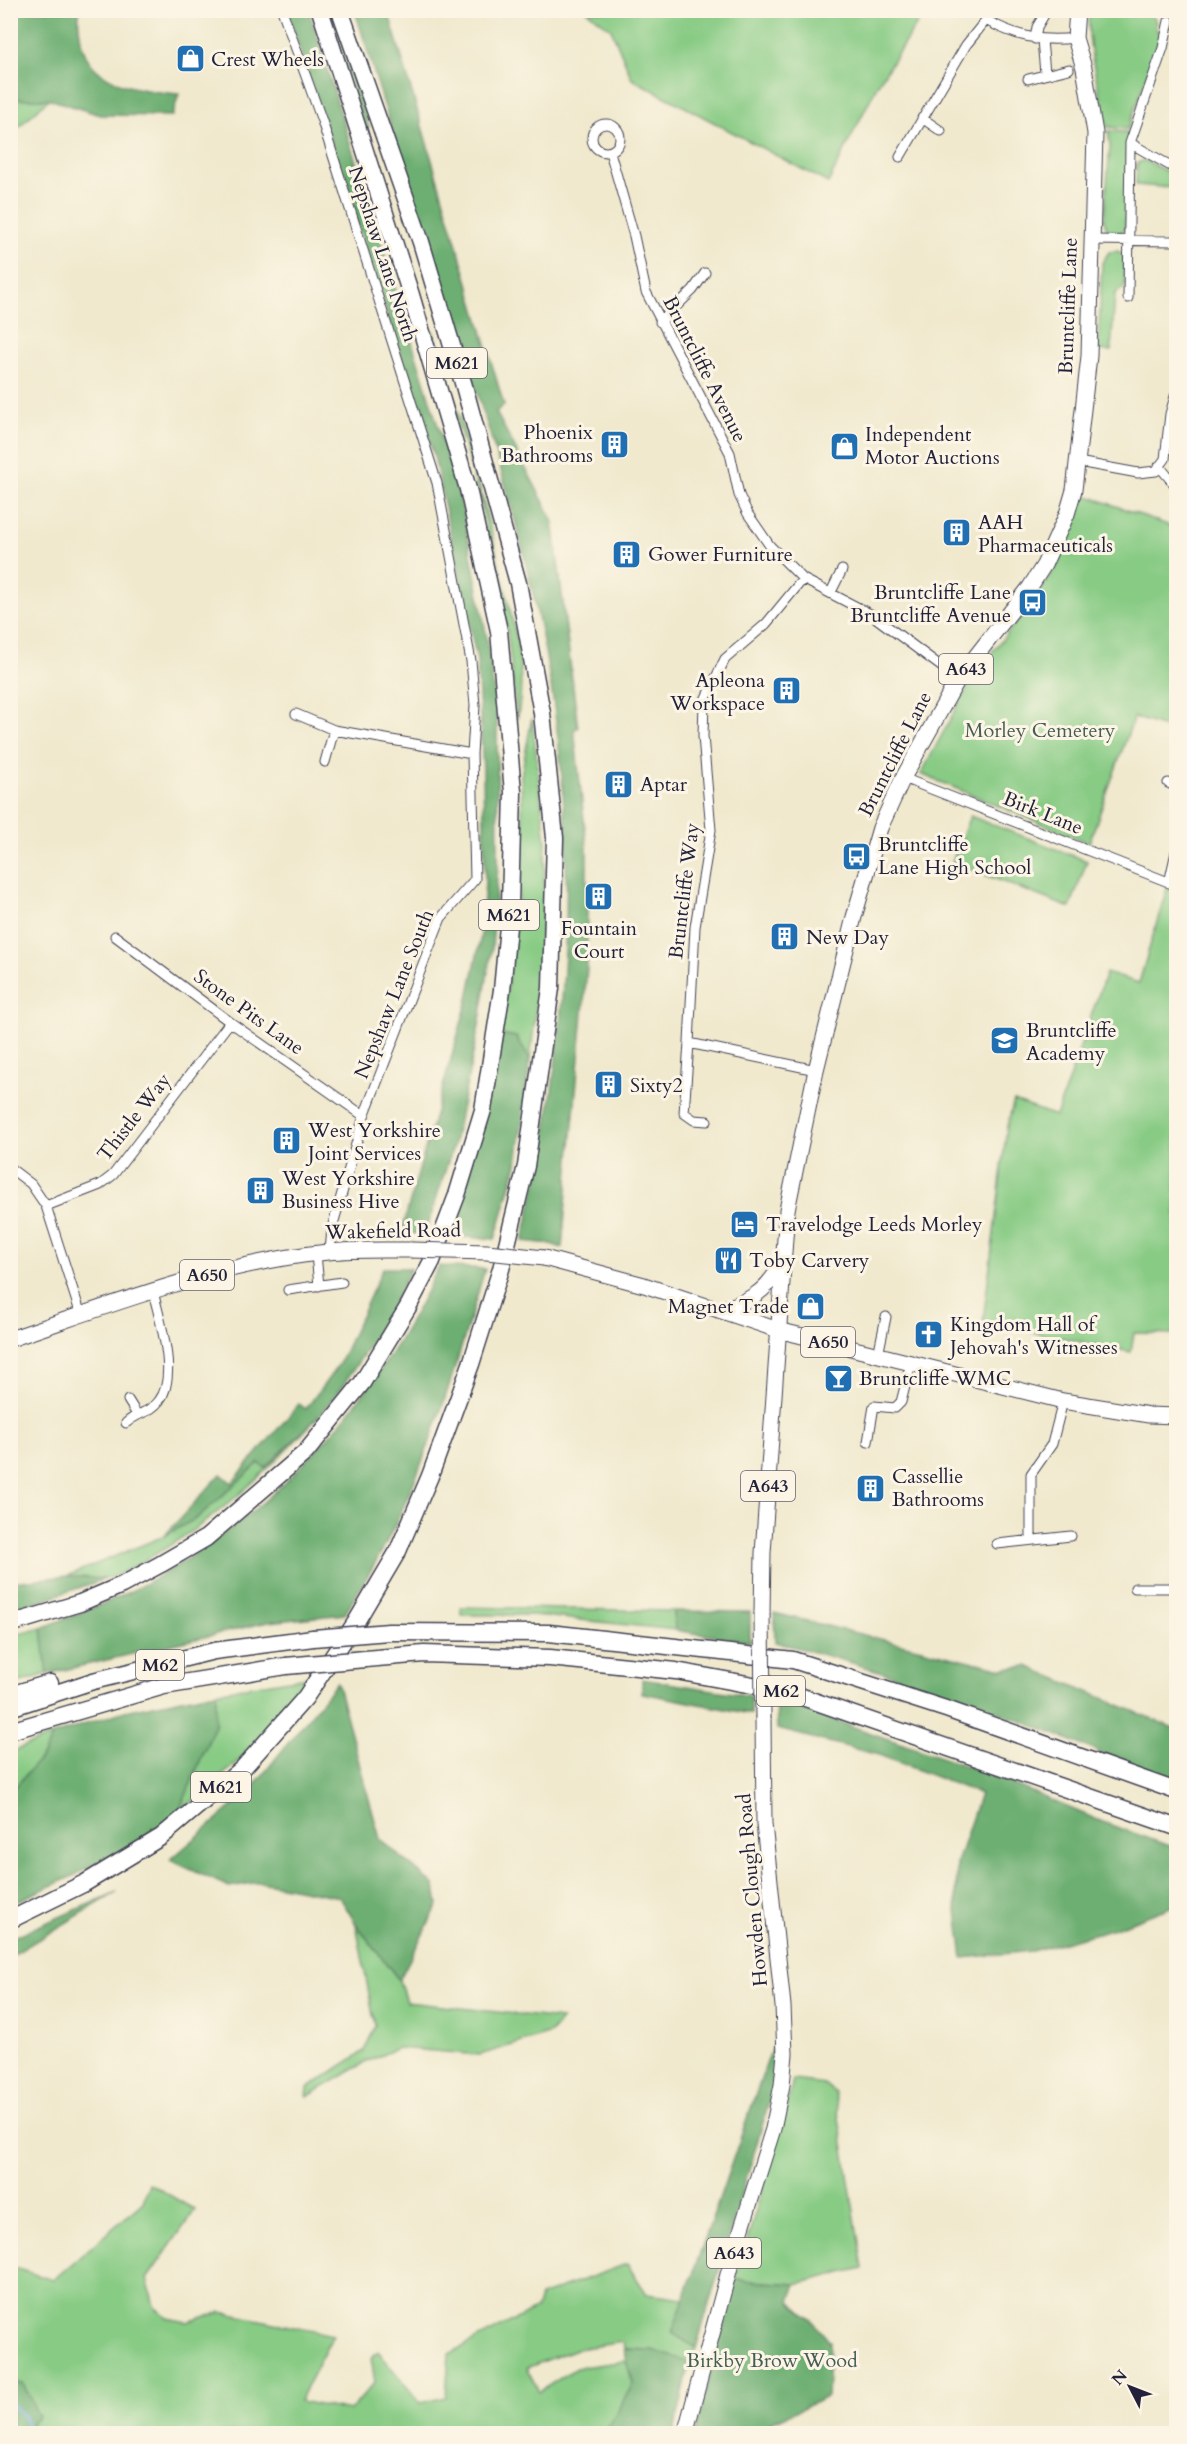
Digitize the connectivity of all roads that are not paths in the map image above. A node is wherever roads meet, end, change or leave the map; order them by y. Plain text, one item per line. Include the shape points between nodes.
1 (282, 10) edge
2 (320, 10) edge
3 (340, 10) edge
4 (991, 10) edge
5 (1047, 10) edge
6 (1077, 10) edge
7 (986, 20) junction
8 (1169, 21) dead end
9 (1076, 38) junction
10 (1038, 40) junction
11 (1069, 69) dead end
12 (1045, 74) junction
13 (1028, 79) dead end
14 (922, 118) junction
15 (940, 130) dead end
16 (1130, 143) junction
17 (610, 152) dead end
18 (900, 157) dead end
19 (1176, 169) edge
20 (1091, 240) junction
21 (1130, 242) junction
22 (1176, 242) edge
23 (705, 273) dead end
24 (1128, 298) dead end
25 (660, 322) junction
26 (1176, 393) edge
27 (1078, 462) junction
28 (1159, 466) junction
29 (1176, 486) edge
30 (842, 570) dead end
31 (803, 579) junction
32 (831, 592) junction
33 (464, 617) joint
34 (958, 679) junction
35 (296, 714) dead end
36 (334, 730) junction
37 (472, 754) junction
38 (325, 762) dead end
39 (903, 778) junction
40 (1176, 852) edge
41 (1173, 884) edge
42 (115, 936) dead end
43 (230, 1022) junction
44 (689, 1043) junction
45 (816, 1070) junction
46 (364, 1116) junction
47 (707, 1121) dead end
48 (10, 1168) edge
49 (46, 1206) junction
50 (323, 1253) junction
51 (783, 1262) junction
52 (342, 1282) dead end
53 (319, 1286) junction
54 (288, 1290) dead end
55 (153, 1291) junction
56 (718, 1311) junction
57 (81, 1315) junction
58 (886, 1317) dead end
59 (778, 1330) junction
60 (10, 1339) edge
61 (878, 1355) junction
62 (911, 1364) junction
63 (128, 1401) dead end
64 (1063, 1401) junction
65 (136, 1413) junction
66 (1176, 1416) edge
67 (126, 1424) dead end
68 (868, 1442) dead end
69 (1071, 1536) dead end
70 (1031, 1540) junction
71 (997, 1544) dead end
72 (1135, 1588) dead end
73 (1176, 1588) edge
74 (10, 1624) edge
75 (214, 1651) junction
76 (10, 1695) edge
77 (10, 1708) edge
78 (15, 1730) edge
79 (1176, 1791) edge
80 (1176, 1827) edge
81 (10, 1919) edge
82 (685, 2433) edge

1 - 33 street, Nepshaw Lane North via 322,121 431,464
2 - 74 highway, M621 via 465,477 499,631 513,792 510,905 502,990 483,1110 457,1195 427,1270 362,1383 306,1452 206,1538 122,1586
3 - 81 highway, M621 via 421,242 464,386 518,583 542,713 555,838 551,988 526,1166 498,1280 430,1476 398,1551 305,1698 243,1768 161,1837 95,1878
4 - 7 street
5 - 10 street via 1037,27
6 - 9 main road, Bruntcliffe Lane / A643
7 - 10 street
7 - 14 street via 966,45
8 - 16 street
9 - 10 street
9 - 20 main road, Bruntcliffe Lane / A643 via 1095,133
10 - 12 street
11 - 12 street
12 - 13 street
14 - 15 street
14 - 18 street
16 - 19 street
16 - 21 street
17 - 25 street, Bruntcliffe Avenue via 646,292
20 - 21 street
20 - 27 main road, Bruntcliffe Lane / A643 via 1089,356
21 - 22 street
21 - 24 street
23 - 25 street
25 - 31 street, Bruntcliffe Avenue via 730,453 748,514 770,546
26 - 28 street via 1165,459
27 - 28 street via 1138,473 1156,471
27 - 34 main road, Bruntcliffe Lane / A643 via 1067,514 1044,565
28 - 29 street
30 - 32 street
31 - 32 street, Bruntcliffe Avenue
31 - 44 street, Bruntcliffe Way via 766,624 725,659 705,702 703,736 711,830 695,927
32 - 34 street, Bruntcliffe Avenue via 898,632
33 - 37 street, Nepshaw Lane South via 475,705
34 - 39 main road, Bruntcliffe Lane / A643
35 - 36 street
36 - 37 street
36 - 38 street
37 - 46 street, Nepshaw Lane South via 475,879 441,918
39 - 41 street, Birk Lane
39 - 45 main road, Bruntcliffe Lane / A643 via 880,828
40 - 41 street, Birk Lane
42 - 43 street, Stone Pits Lane
43 - 46 street, Stone Pits Lane
43 - 49 street, Thistle Way via 113,1176
44 - 45 street
44 - 47 street, Bruntcliffe Way via 684,1113 694,1120
45 - 51 main road, Bruntcliffe Lane / A643 via 787,1210
46 - 50 street, Nepshaw Lane South
48 - 49 street via 31,1184
49 - 57 street
50 - 53 street, Nepshaw Lane South
50 - 55 main road, Wakefield Road / A650 via 195,1277
50 - 56 main road, Wakefield Road / A650, bridge via 411,1250 544,1258 644,1285
51 - 56 main road via 755,1297
51 - 59 main road, Bruntcliffe Lane / A643
52 - 53 street
53 - 54 street
55 - 57 main road, Wakefield Road / A650
55 - 65 street via 166,1348 168,1381 160,1400 150,1410
56 - 59 main road, Wakefield Road / A650
57 - 60 main road, Wakefield Road / A650
58 - 61 street
59 - 61 main road, A650
59 - 82 main road, Howden Clough Road / A643, bridge via 763,1553 764,1824 785,2054 773,2129 733,2256
61 - 62 main road, A650
62 - 64 main road, A650
62 - 68 street via 901,1402 895,1408 874,1406
63 - 65 street
64 - 66 main road, A650
64 - 70 street via 1052,1444 1031,1474
65 - 67 street
69 - 70 street
70 - 71 street
72 - 73 street
75 - 76 highway via 76,1676
75 - 77 highway, M62 via 93,1681
75 - 79 highway, M62, bridge via 389,1632 549,1633 793,1660 949,1710
78 - 80 highway, M62, bridge via 164,1686 286,1666 424,1653 550,1658 676,1671 785,1691

